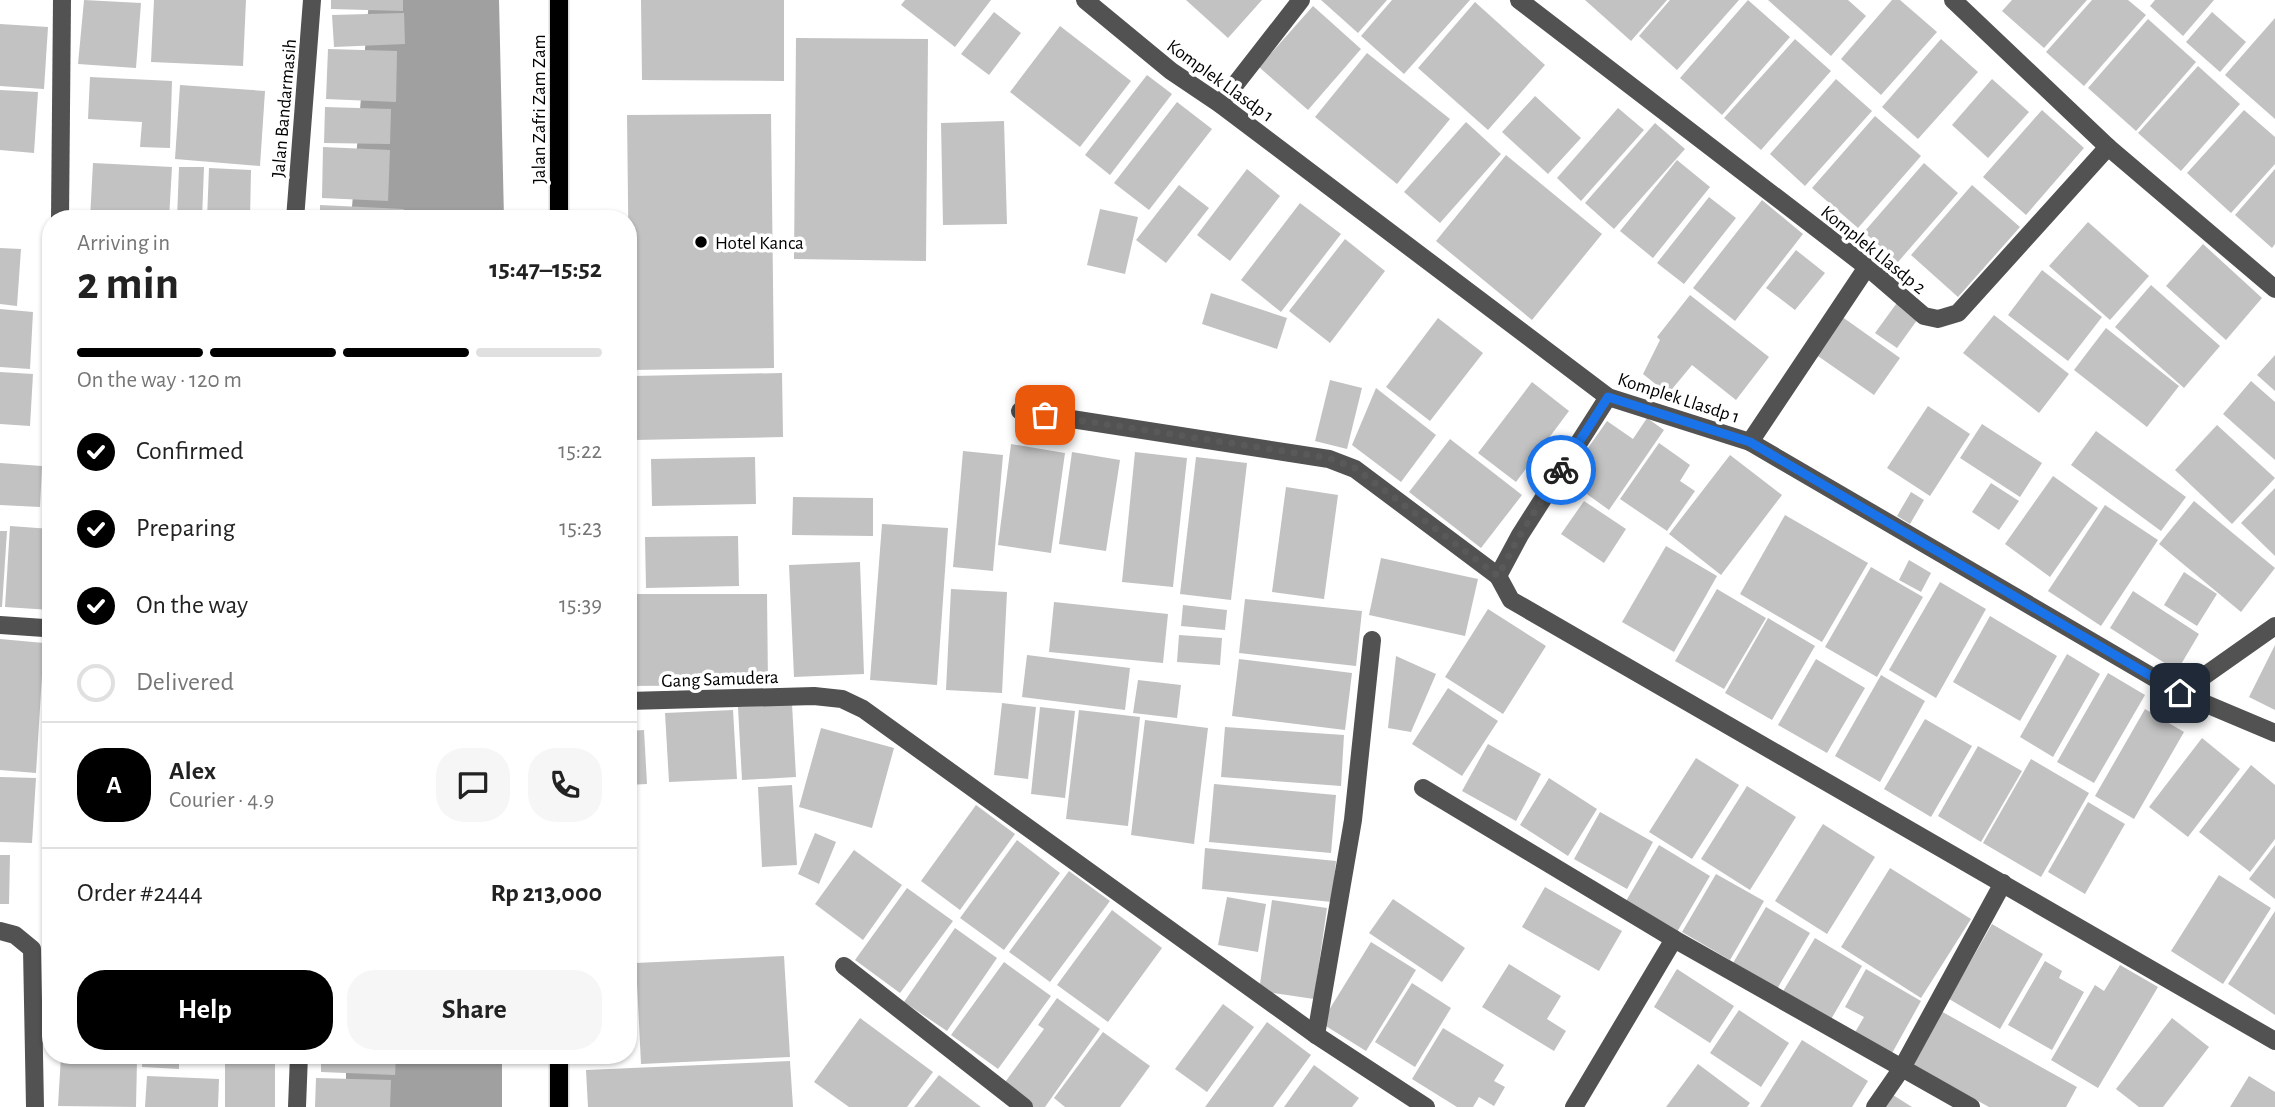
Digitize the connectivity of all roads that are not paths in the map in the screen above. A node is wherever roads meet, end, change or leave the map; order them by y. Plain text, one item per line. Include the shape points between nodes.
1 (62, 0) edge
2 (312, 0) edge
3 (559, 0) edge
4 (1085, 0) edge
5 (1301, 0) edge
6 (1519, 0) edge
7 (1953, 0) edge
8 (1220, 104) junction
9 (2108, 147) junction
10 (60, 210) edge
11 (296, 210) edge
12 (559, 210) edge
13 (1867, 267) junction
14 (2275, 289) edge
15 (1608, 397) junction
16 (1020, 411) dead end
17 (1750, 442) junction
18 (1498, 576) junction
19 (0, 625) edge
20 (2275, 626) edge
21 (42, 628) edge
22 (1371, 640) dead end
23 (2180, 693) junction
24 (637, 701) edge
25 (2275, 733) edge
26 (1423, 788) dead end
27 (2003, 883) junction
28 (0, 931) edge
29 (1674, 939) junction
30 (844, 966) dead end
31 (1316, 1035) junction
32 (2275, 1041) edge
33 (299, 1064) edge
34 (559, 1064) edge
35 (1902, 1068) junction
36 (35, 1107) edge
37 (297, 1107) edge
38 (559, 1107) edge
39 (1024, 1107) edge
40 (1426, 1107) edge
41 (1574, 1107) edge
42 (1875, 1107) edge
43 (1971, 1107) edge

1 - 10 street
2 - 11 street, Jalan Bandarmasih
3 - 12 main road, Jalan Zafri Zam Zam
4 - 8 street, Komplek Llasdp 1 via 1171,71
5 - 8 street
6 - 13 street, Komplek Llasdp 2
7 - 9 street
8 - 15 street, Komplek Llasdp 1
9 - 13 street, Komplek Llasdp 2 via 1958,313 1938,319 1924,316
9 - 14 street
13 - 17 street
15 - 17 street, Komplek Llasdp 1
15 - 18 street
16 - 18 street via 1329,458 1355,468
17 - 23 street, Komplek Llasdp 1
18 - 27 street via 1511,600
19 - 21 street
20 - 23 street
22 - 31 street via 1353,820
23 - 25 street, Komplek Llasdp 1
24 - 31 street, Gang Samudera via 842,699 870,714
26 - 29 street
27 - 32 street
27 - 35 street
28 - 36 street via 15,935 32,949
29 - 35 street
29 - 41 street
30 - 39 street
31 - 40 street, Gang Samudera
33 - 37 street
34 - 38 main road
35 - 42 street
35 - 43 street

